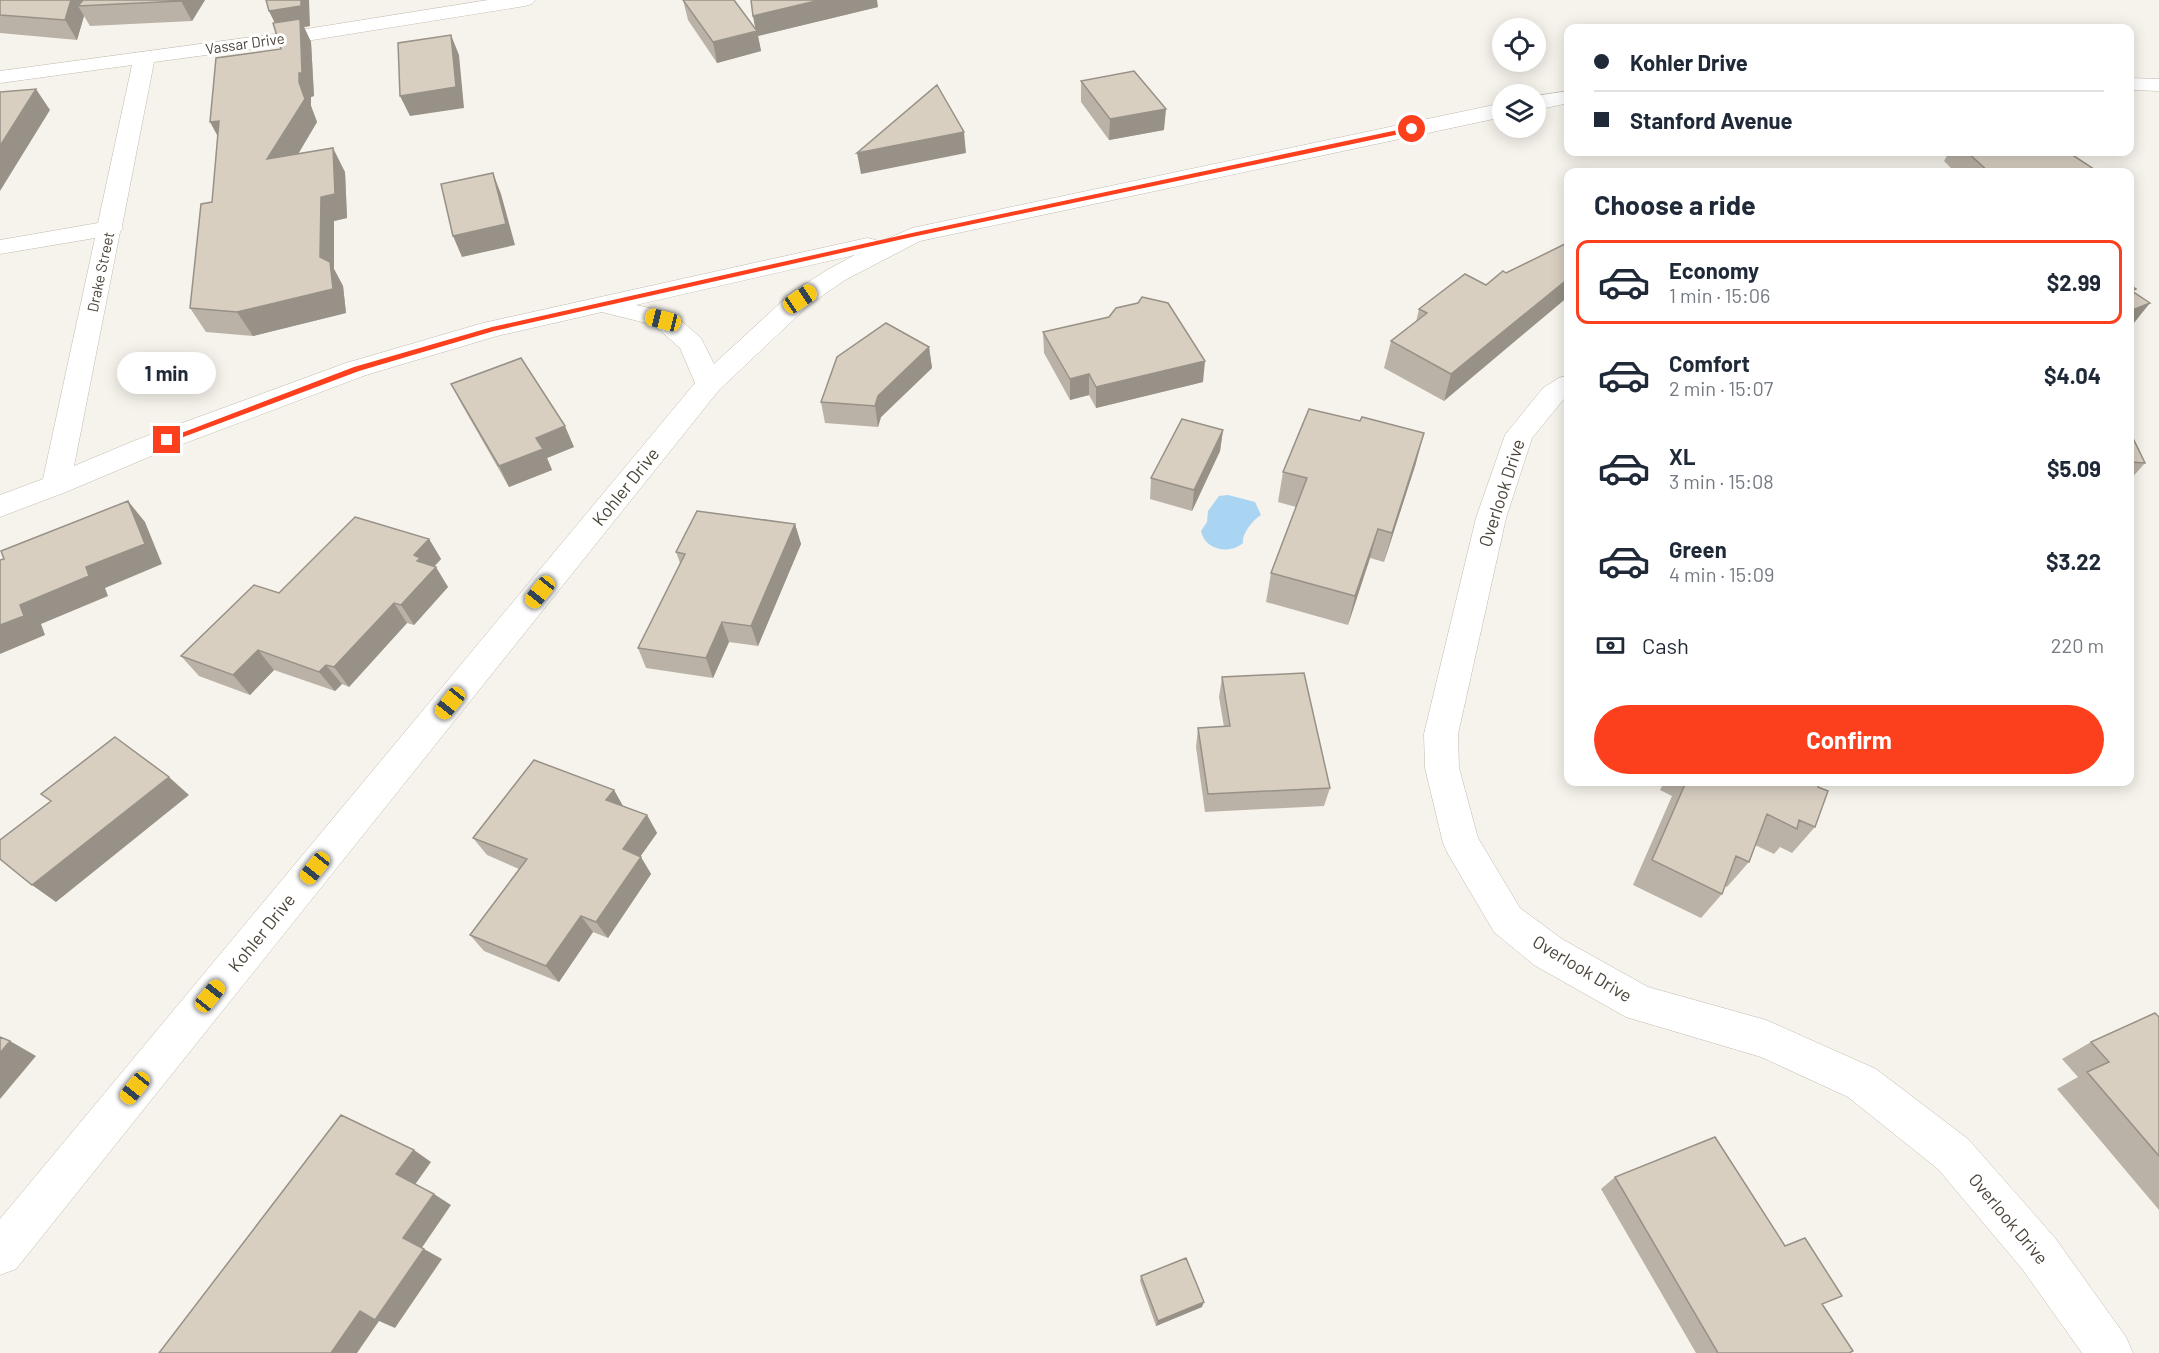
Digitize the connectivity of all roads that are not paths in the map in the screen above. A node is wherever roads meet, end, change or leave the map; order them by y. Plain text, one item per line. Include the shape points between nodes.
1 (525, 0) edge
2 (144, 59) junction
3 (0, 77) edge
4 (2134, 84) edge
5 (2159, 85) edge
6 (1564, 98) edge
7 (1546, 101) edge
8 (1492, 112) edge
9 (111, 228) junction
10 (912, 235) junction
11 (0, 247) edge
12 (603, 305) junction
13 (709, 384) junction
14 (1564, 387) edge
15 (56, 485) junction
16 (0, 506) edge
17 (0, 1253) edge
18 (2110, 1353) edge

1 - 2 street, Vassar Drive
2 - 3 street, Vassar Drive
2 - 9 street, Drake Street
4 - 5 street
6 - 7 street
8 - 10 street, Kohler Drive
9 - 11 street
9 - 15 street, Drake Street
10 - 12 street
10 - 13 street, Kohler Drive via 800,299
12 - 13 street via 663,320 692,344
12 - 15 street via 492,329 356,369
13 - 17 street, Kohler Drive
14 - 18 street, Overlook Drive via 1553,394 1519,435 1491,518 1441,734 1442,768 1461,843 1507,920 1548,952 1640,1004 1766,1039 1862,1083 1953,1154 2039,1254
15 - 16 street

